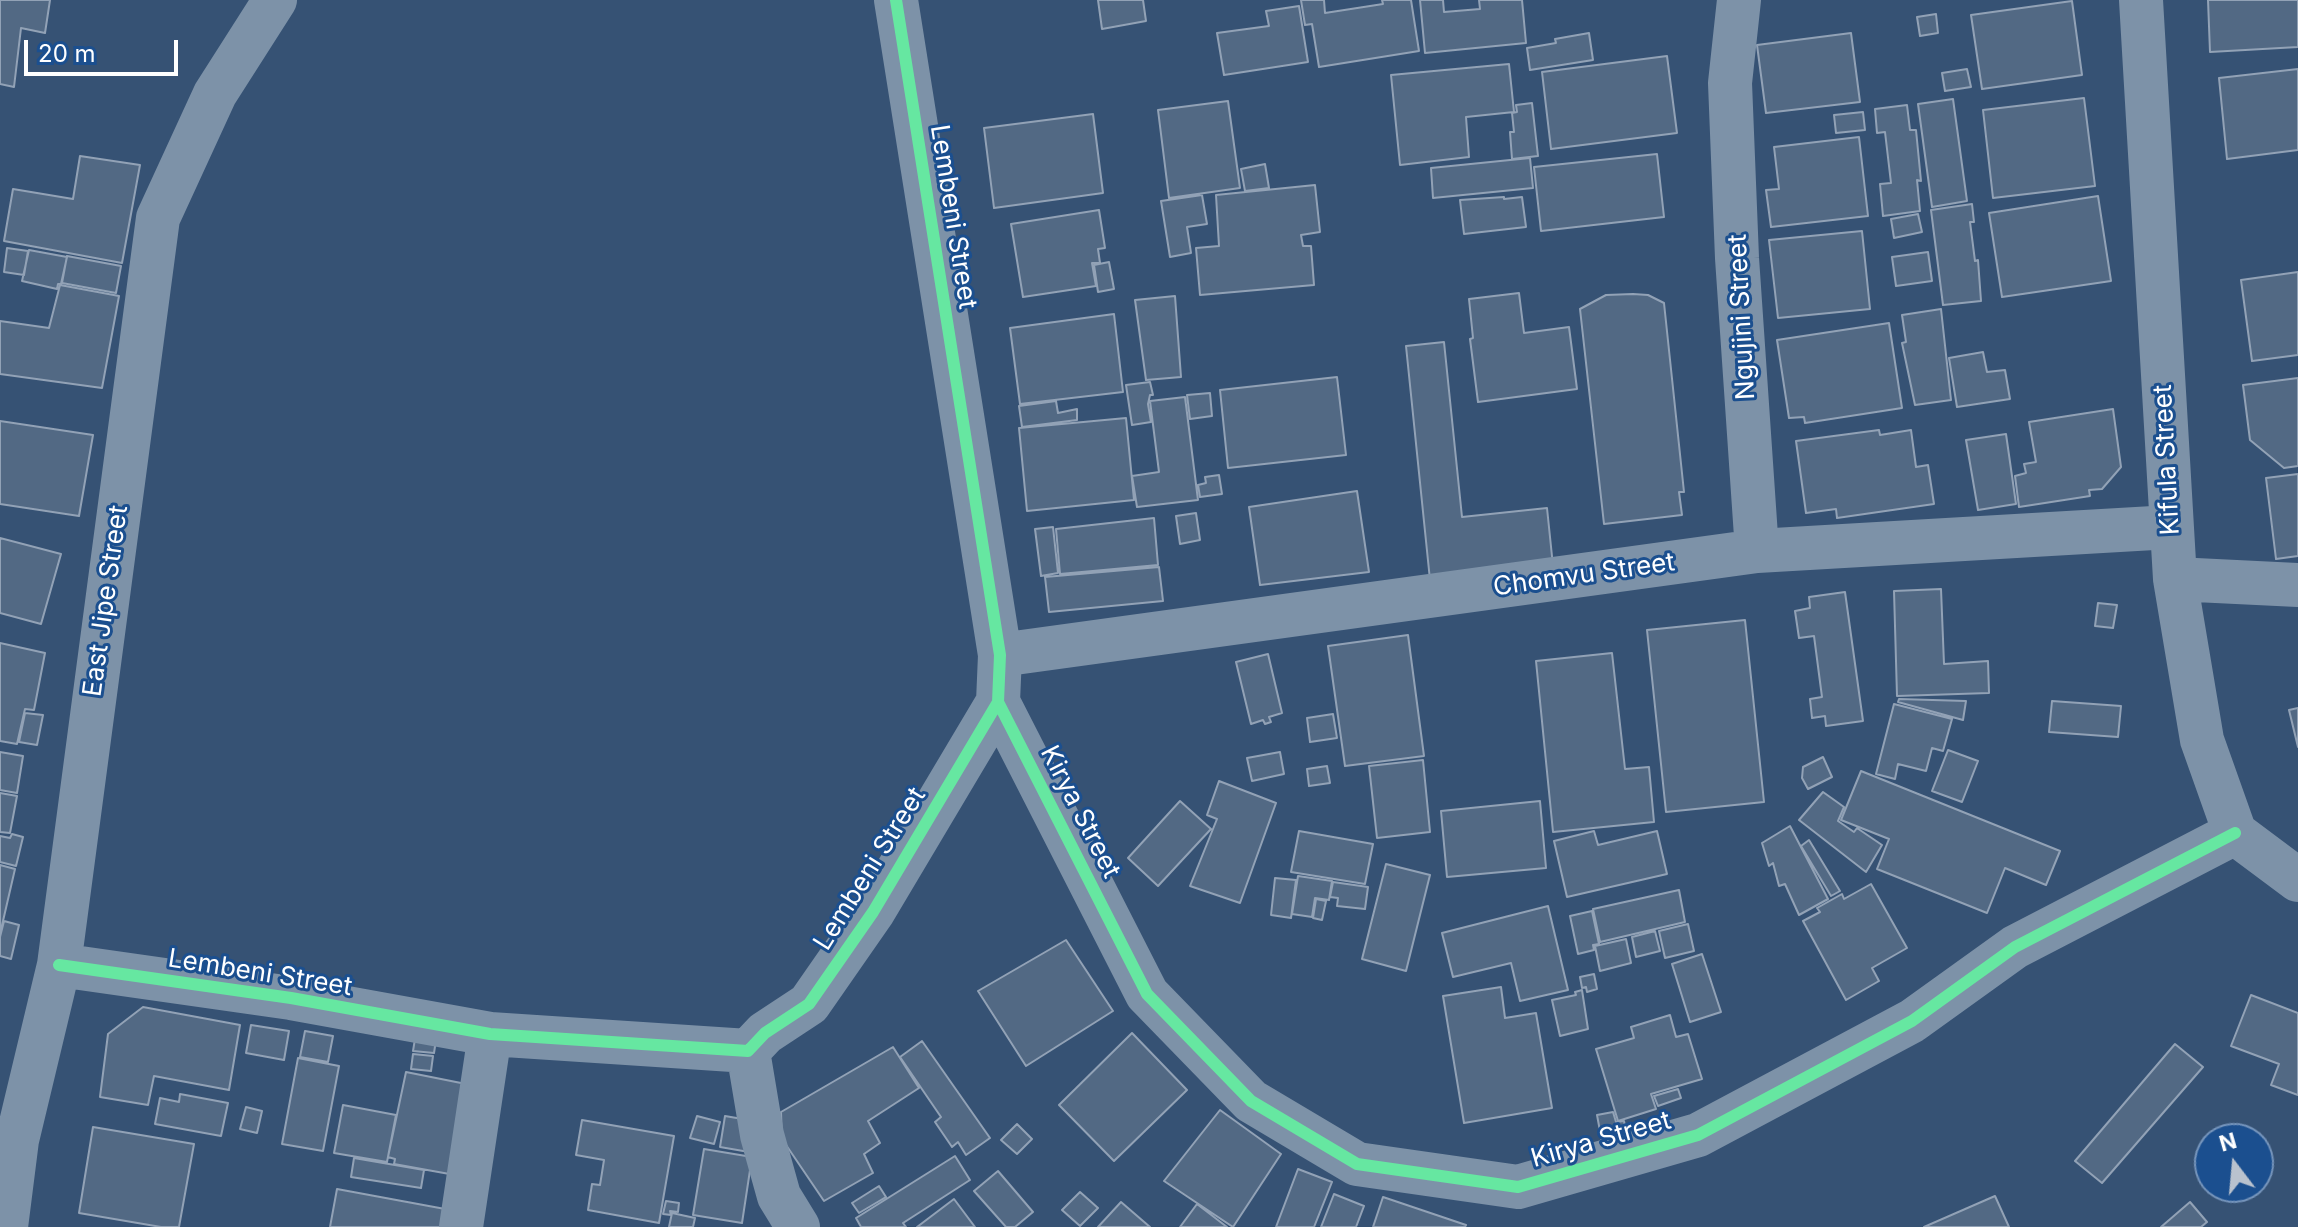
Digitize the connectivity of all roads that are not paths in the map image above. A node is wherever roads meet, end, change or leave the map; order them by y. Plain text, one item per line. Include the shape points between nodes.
1 (275, 0) edge
2 (896, 0) edge
3 (1739, 0) edge
4 (2141, 0) edge
5 (2171, 527) junction
6 (1757, 551) junction
7 (2175, 579) junction
8 (2298, 585) edge
9 (1000, 655) junction
10 (998, 702) junction
11 (2235, 833) junction
12 (2298, 880) edge
13 (59, 965) junction
14 (490, 1034) junction
15 (748, 1051) junction
16 (8, 1139) edge
17 (6, 1227) edge
18 (461, 1227) edge
19 (798, 1227) edge

1 - 13 street, East Jipe Street via 215,94 158,218
2 - 9 street, Lembeni Street
3 - 6 street, Ngujini Street via 1730,83
4 - 5 street, Kifula Street
5 - 6 street, Chomvu Street
5 - 7 street, Kifula Street
6 - 9 street, Chomvu Street
7 - 8 street
7 - 11 street, Kifula Street via 2202,740
9 - 10 street, Lembeni Street
10 - 11 street, Kirya Street via 1147,994 1251,1101 1357,1164 1518,1187 1698,1135 1912,1021 2015,947
10 - 15 street, Lembeni Street via 873,912 809,1004
11 - 12 street
13 - 14 street, Lembeni Street via 291,998
13 - 16 street, East Jipe Street
14 - 15 street, Lembeni Street
14 - 18 street
15 - 19 street via 779,1196
16 - 17 street, East Jipe Street

